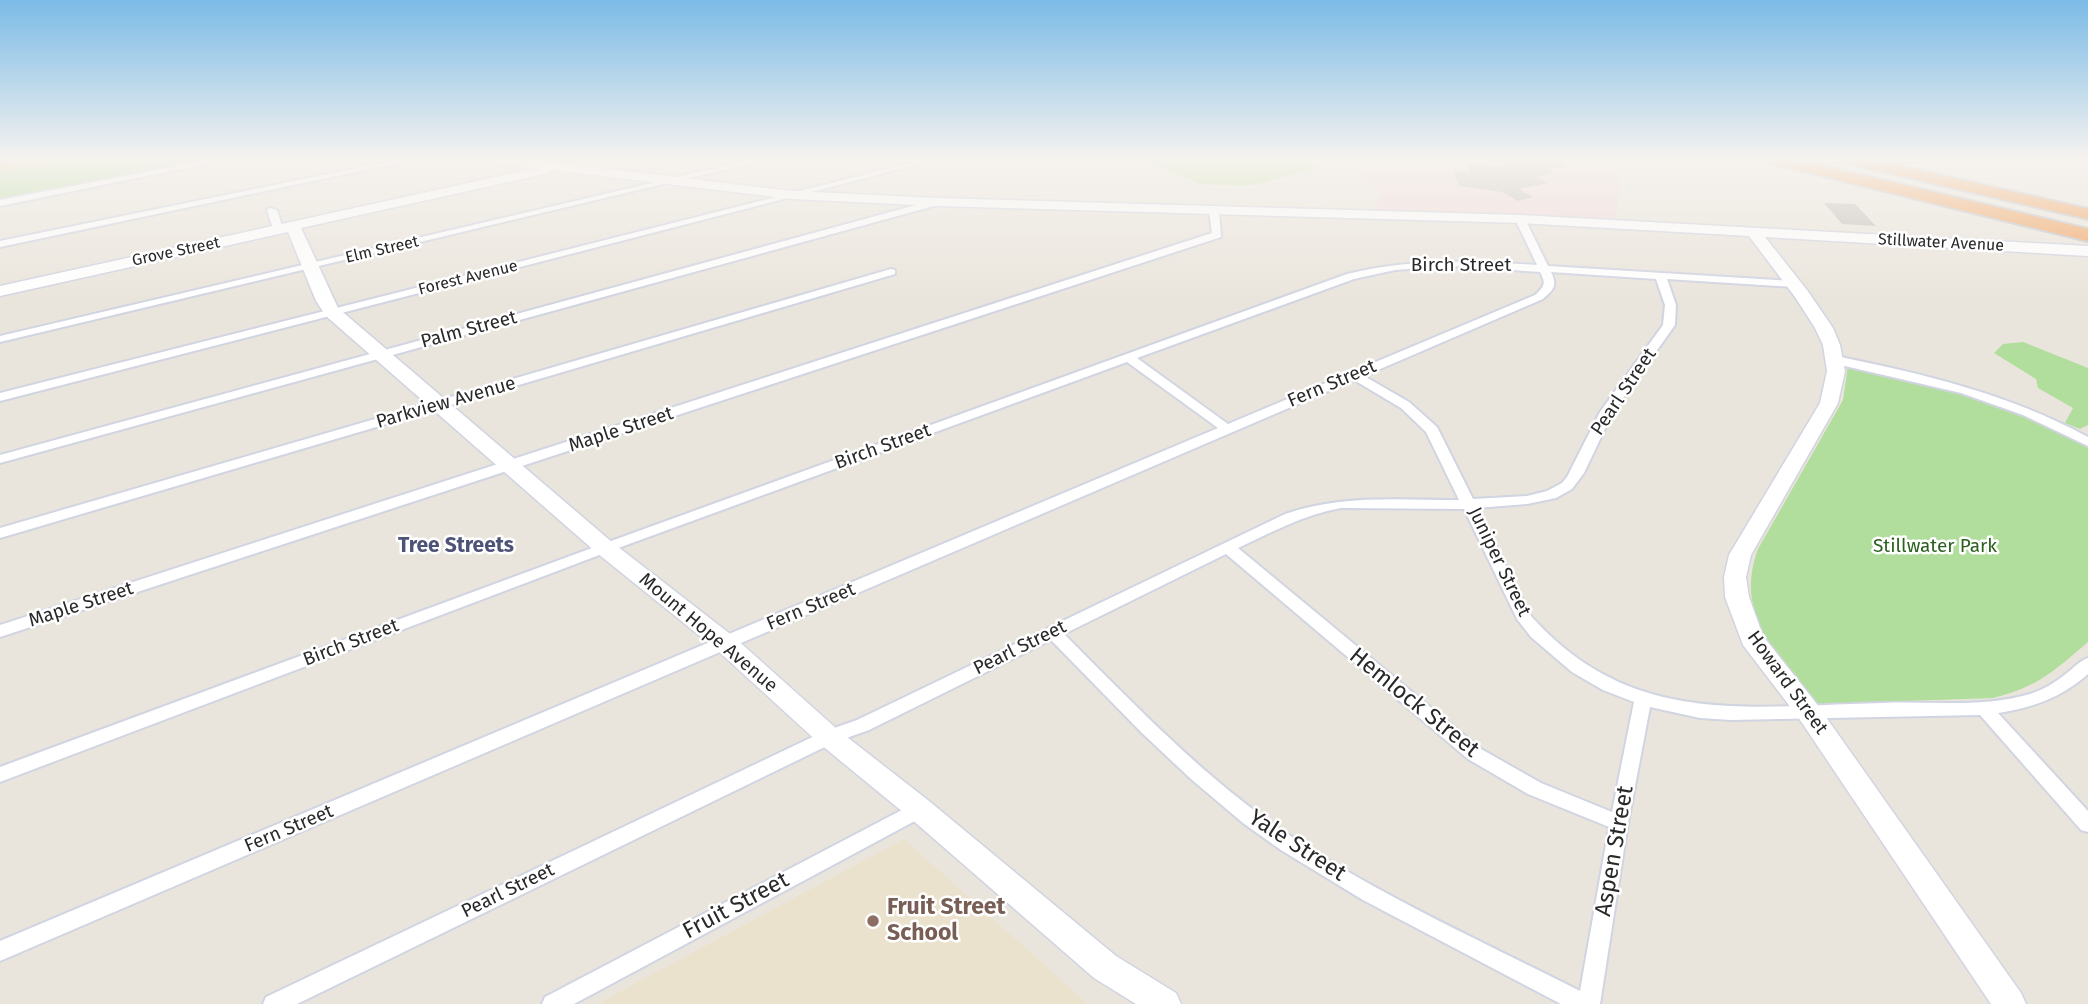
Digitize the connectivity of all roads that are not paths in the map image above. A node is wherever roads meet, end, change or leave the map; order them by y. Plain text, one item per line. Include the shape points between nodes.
1 (185, 206) edge
2 (385, 206) edge
3 (566, 206) edge
4 (750, 206) edge
5 (925, 206) edge
6 (1071, 206) edge
7 (1968, 206) edge
8 (2053, 206) edge
9 (272, 210) dead end
10 (1214, 210) junction
11 (2088, 214) edge
12 (1520, 219) junction
13 (286, 228) junction
14 (1754, 232) junction
15 (2088, 235) edge
16 (0, 244) edge
17 (2088, 251) edge
18 (311, 267) junction
19 (1543, 268) junction
20 (891, 272) dead end
21 (1659, 275) junction
22 (1793, 284) junction
23 (0, 291) edge
24 (332, 313) junction
25 (0, 340) edge
26 (381, 355) junction
27 (1129, 358) junction
28 (1836, 360) junction
29 (1353, 375) junction
30 (0, 397) edge
31 (442, 404) junction
32 (1227, 429) junction
33 (2088, 442) edge
34 (0, 459) edge
35 (511, 466) junction
36 (1470, 504) junction
37 (0, 533) edge
38 (605, 548) junction
39 (1229, 549) junction
40 (0, 631) edge
41 (1053, 632) junction
42 (725, 643) junction
43 (2088, 664) edge
44 (1643, 699) junction
45 (1983, 707) junction
46 (1807, 710) junction
47 (829, 737) junction
48 (0, 775) edge
49 (919, 809) junction
50 (1619, 823) junction
51 (2088, 824) edge
52 (0, 951) edge
53 (274, 1004) edge
54 (553, 1004) edge
55 (1165, 1004) edge
56 (1583, 1004) edge
57 (1589, 1004) edge
58 (2010, 1004) edge

1 - 16 street
2 - 13 street, Grove Street
3 - 18 street, Elm Street
4 - 24 street, Forest Avenue
5 - 26 street, Palm Street
6 - 10 street, Stillwater Avenue
7 - 15 highway
8 - 11 highway
9 - 13 street
10 - 12 street, Stillwater Avenue
10 - 35 street, Maple Street via 1217,235
12 - 14 street, Stillwater Avenue
12 - 19 street
13 - 18 street, Mount Hope Avenue
13 - 23 street, Grove Street
14 - 17 street, Stillwater Avenue
14 - 22 street
18 - 24 street, Mount Hope Avenue
18 - 25 street, Elm Street
19 - 21 street, Birch Street
19 - 27 street, Birch Street via 1452,263 1351,276
19 - 29 street, Fern Street via 1550,281 1539,297
20 - 31 street, Parkview Avenue
21 - 22 street, Birch Street
21 - 36 street, Pearl Street via 1671,298 1669,325 1599,424 1565,488 1516,502
22 - 28 street via 1811,305
24 - 26 street, Mount Hope Avenue
24 - 30 street, Forest Avenue
26 - 31 street, Mount Hope Avenue
26 - 34 street, Palm Street
27 - 32 street
27 - 38 street, Birch Street
28 - 33 street via 1988,395
28 - 46 street, Howard Street via 1829,403 1740,555 1735,577 1752,639
29 - 32 street, Fern Street
29 - 36 street, Juniper Street via 1405,405 1426,423
31 - 35 street, Mount Hope Avenue
31 - 37 street, Parkview Avenue
32 - 42 street, Fern Street
35 - 38 street, Mount Hope Avenue
35 - 40 street, Maple Street
36 - 39 street, Pearl Street via 1341,503 1313,509
36 - 44 street, Juniper Street via 1525,619 1540,637 1578,667
38 - 42 street, Mount Hope Avenue
38 - 48 street, Birch Street
39 - 41 street, Pearl Street
39 - 50 street, Hemlock Street via 1495,768 1533,790
41 - 47 street, Pearl Street via 863,726
41 - 56 street, Yale Street via 1173,754 1250,817 1350,881
42 - 47 street, Mount Hope Avenue
42 - 52 street, Fern Street
43 - 45 street, Juniper Street via 2071,680 2032,700
44 - 46 street, Juniper Street via 1710,713
44 - 50 street, Aspen Street
45 - 46 street, Juniper Street
45 - 51 street
46 - 58 street, Howard Street
47 - 49 street, Mount Hope Avenue
47 - 53 street, Pearl Street
49 - 54 street, Fruit Street
49 - 55 street, Mount Hope Avenue via 1105,967
50 - 57 street, Aspen Street

